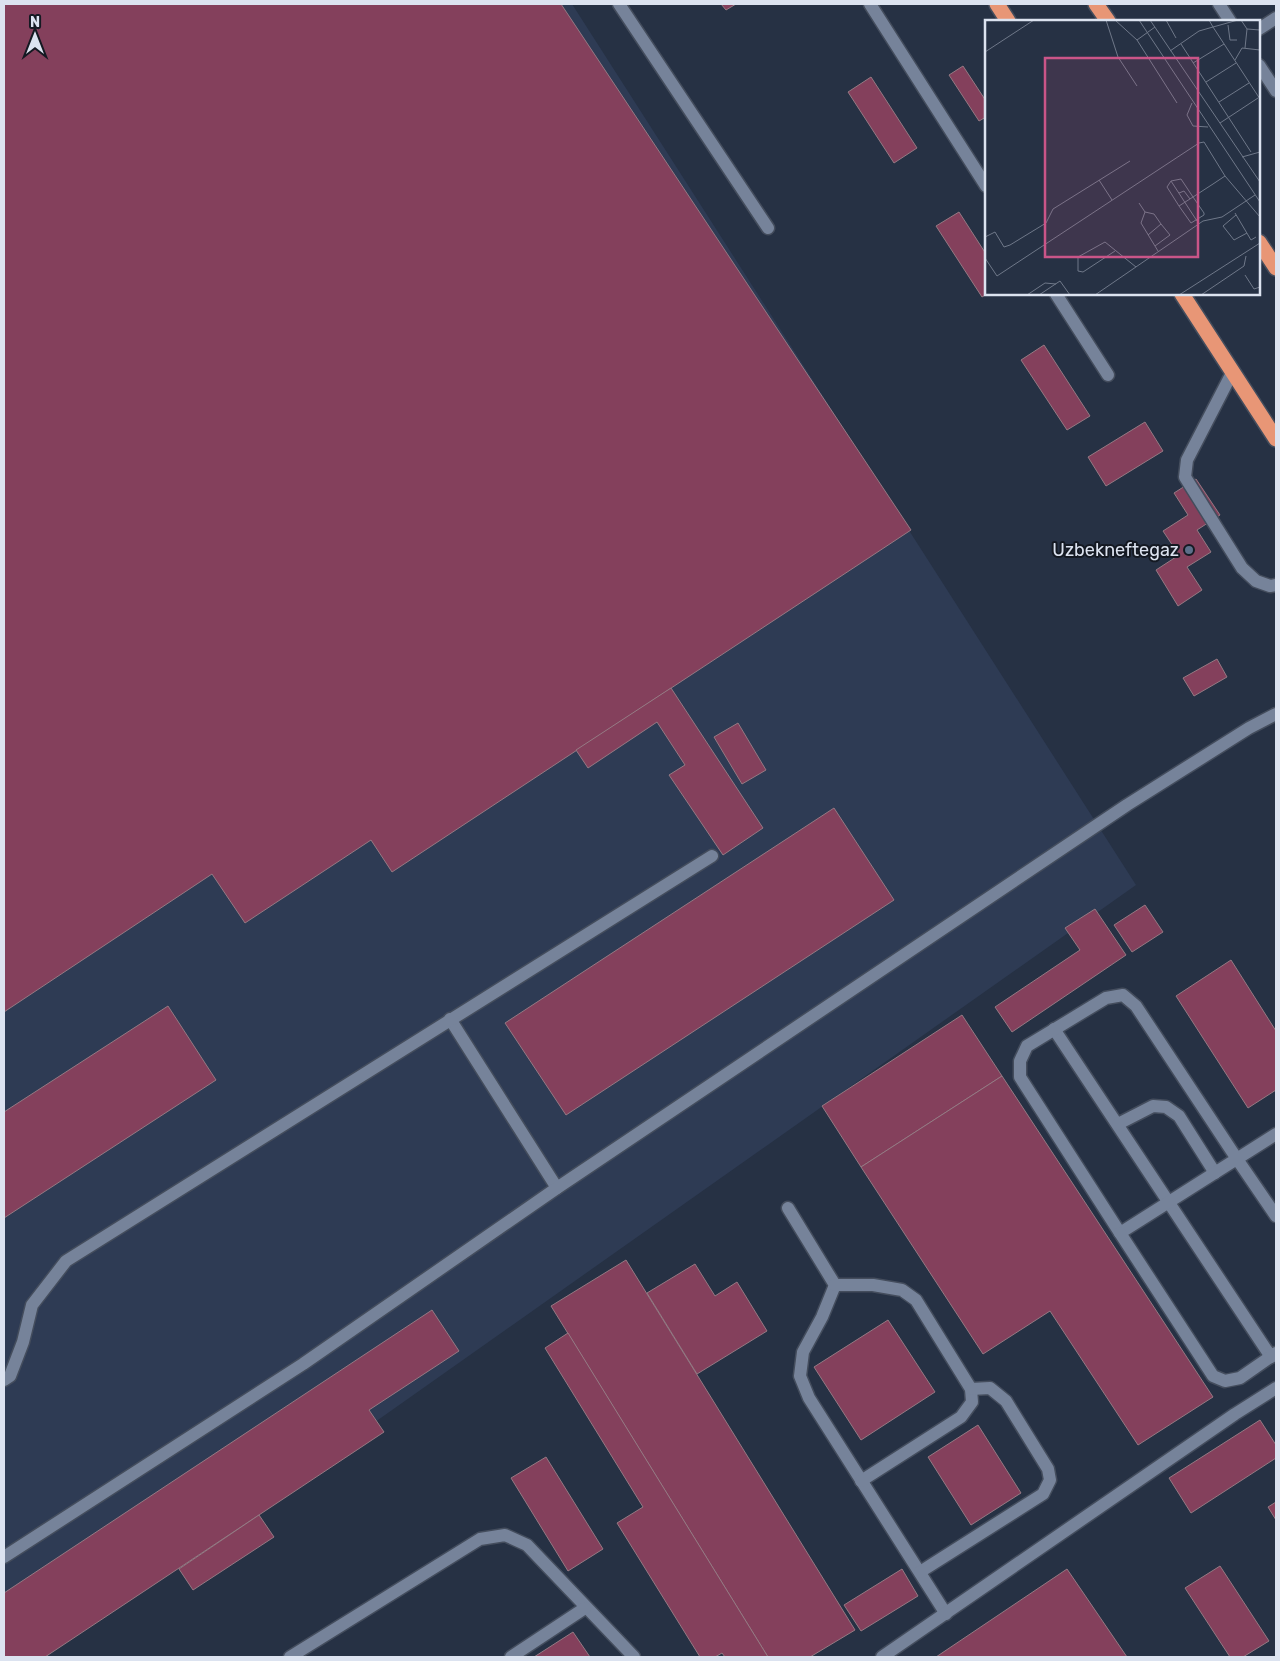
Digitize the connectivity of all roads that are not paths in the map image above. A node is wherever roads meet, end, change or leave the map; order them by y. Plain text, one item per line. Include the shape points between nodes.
1 (619, 4) edge
2 (870, 4) edge
3 (996, 4) edge
4 (1096, 4) edge
5 (1219, 4) edge
6 (1276, 18) edge
7 (1007, 20) edge
8 (1107, 20) edge
9 (1229, 20) edge
10 (1260, 28) edge
11 (1260, 67) edge
12 (1276, 91) edge
13 (985, 184) edge
14 (768, 228) dead end
15 (1260, 244) edge
16 (1276, 268) edge
17 (1057, 295) edge
18 (1183, 295) edge
19 (1232, 373) junction
20 (1108, 375) dead end
21 (1276, 439) edge
22 (1276, 585) edge
23 (1276, 714) edge
24 (712, 856) dead end
25 (450, 1019) junction
26 (1054, 1029) junction
27 (1118, 1124) junction
28 (1276, 1134) edge
29 (1236, 1159) junction
30 (1215, 1173) junction
31 (557, 1188) junction
32 (1169, 1201) junction
33 (788, 1208) dead end
34 (1276, 1216) edge
35 (1120, 1233) junction
36 (835, 1285) junction
37 (1274, 1355) edge
38 (4, 1380) edge
39 (1276, 1388) edge
40 (971, 1389) junction
41 (861, 1481) junction
42 (4, 1558) edge
43 (920, 1572) junction
44 (585, 1608) junction
45 (946, 1614) junction
46 (290, 1657) edge
47 (511, 1657) edge
48 (634, 1657) edge
49 (882, 1657) edge

1 - 14 lane
2 - 13 lane
3 - 7 highway
4 - 8 highway
5 - 9 lane
6 - 10 lane
11 - 12 lane
15 - 16 highway
17 - 20 lane
18 - 19 highway
19 - 21 highway
19 - 22 lane via 1187,460 1185,477 1242,568 1256,581
23 - 31 lane via 1127,805
24 - 25 lane
25 - 31 lane
25 - 38 lane via 66,1261 32,1305 10,1376
26 - 27 lane
26 - 29 lane via 1106,998 1123,995 1136,1006
26 - 35 lane via 1027,1046 1020,1061 1020,1077
27 - 30 lane via 1153,1106 1166,1107 1179,1116
27 - 32 lane
28 - 29 lane
29 - 30 lane
29 - 34 lane
30 - 32 lane
31 - 42 lane via 303,1364
32 - 35 lane
32 - 37 lane
33 - 36 lane
35 - 37 lane via 1213,1376 1224,1381 1240,1378
36 - 40 lane via 873,1285 902,1290 916,1300
36 - 41 lane via 803,1352 800,1376 809,1398
39 - 45 lane
40 - 41 lane via 972,1402 961,1416
40 - 43 lane via 990,1388 1006,1401 1048,1469 1050,1480 1043,1494
41 - 43 lane
43 - 45 lane
44 - 46 lane via 527,1545 505,1534 480,1539
44 - 47 lane
44 - 48 lane
45 - 49 lane

